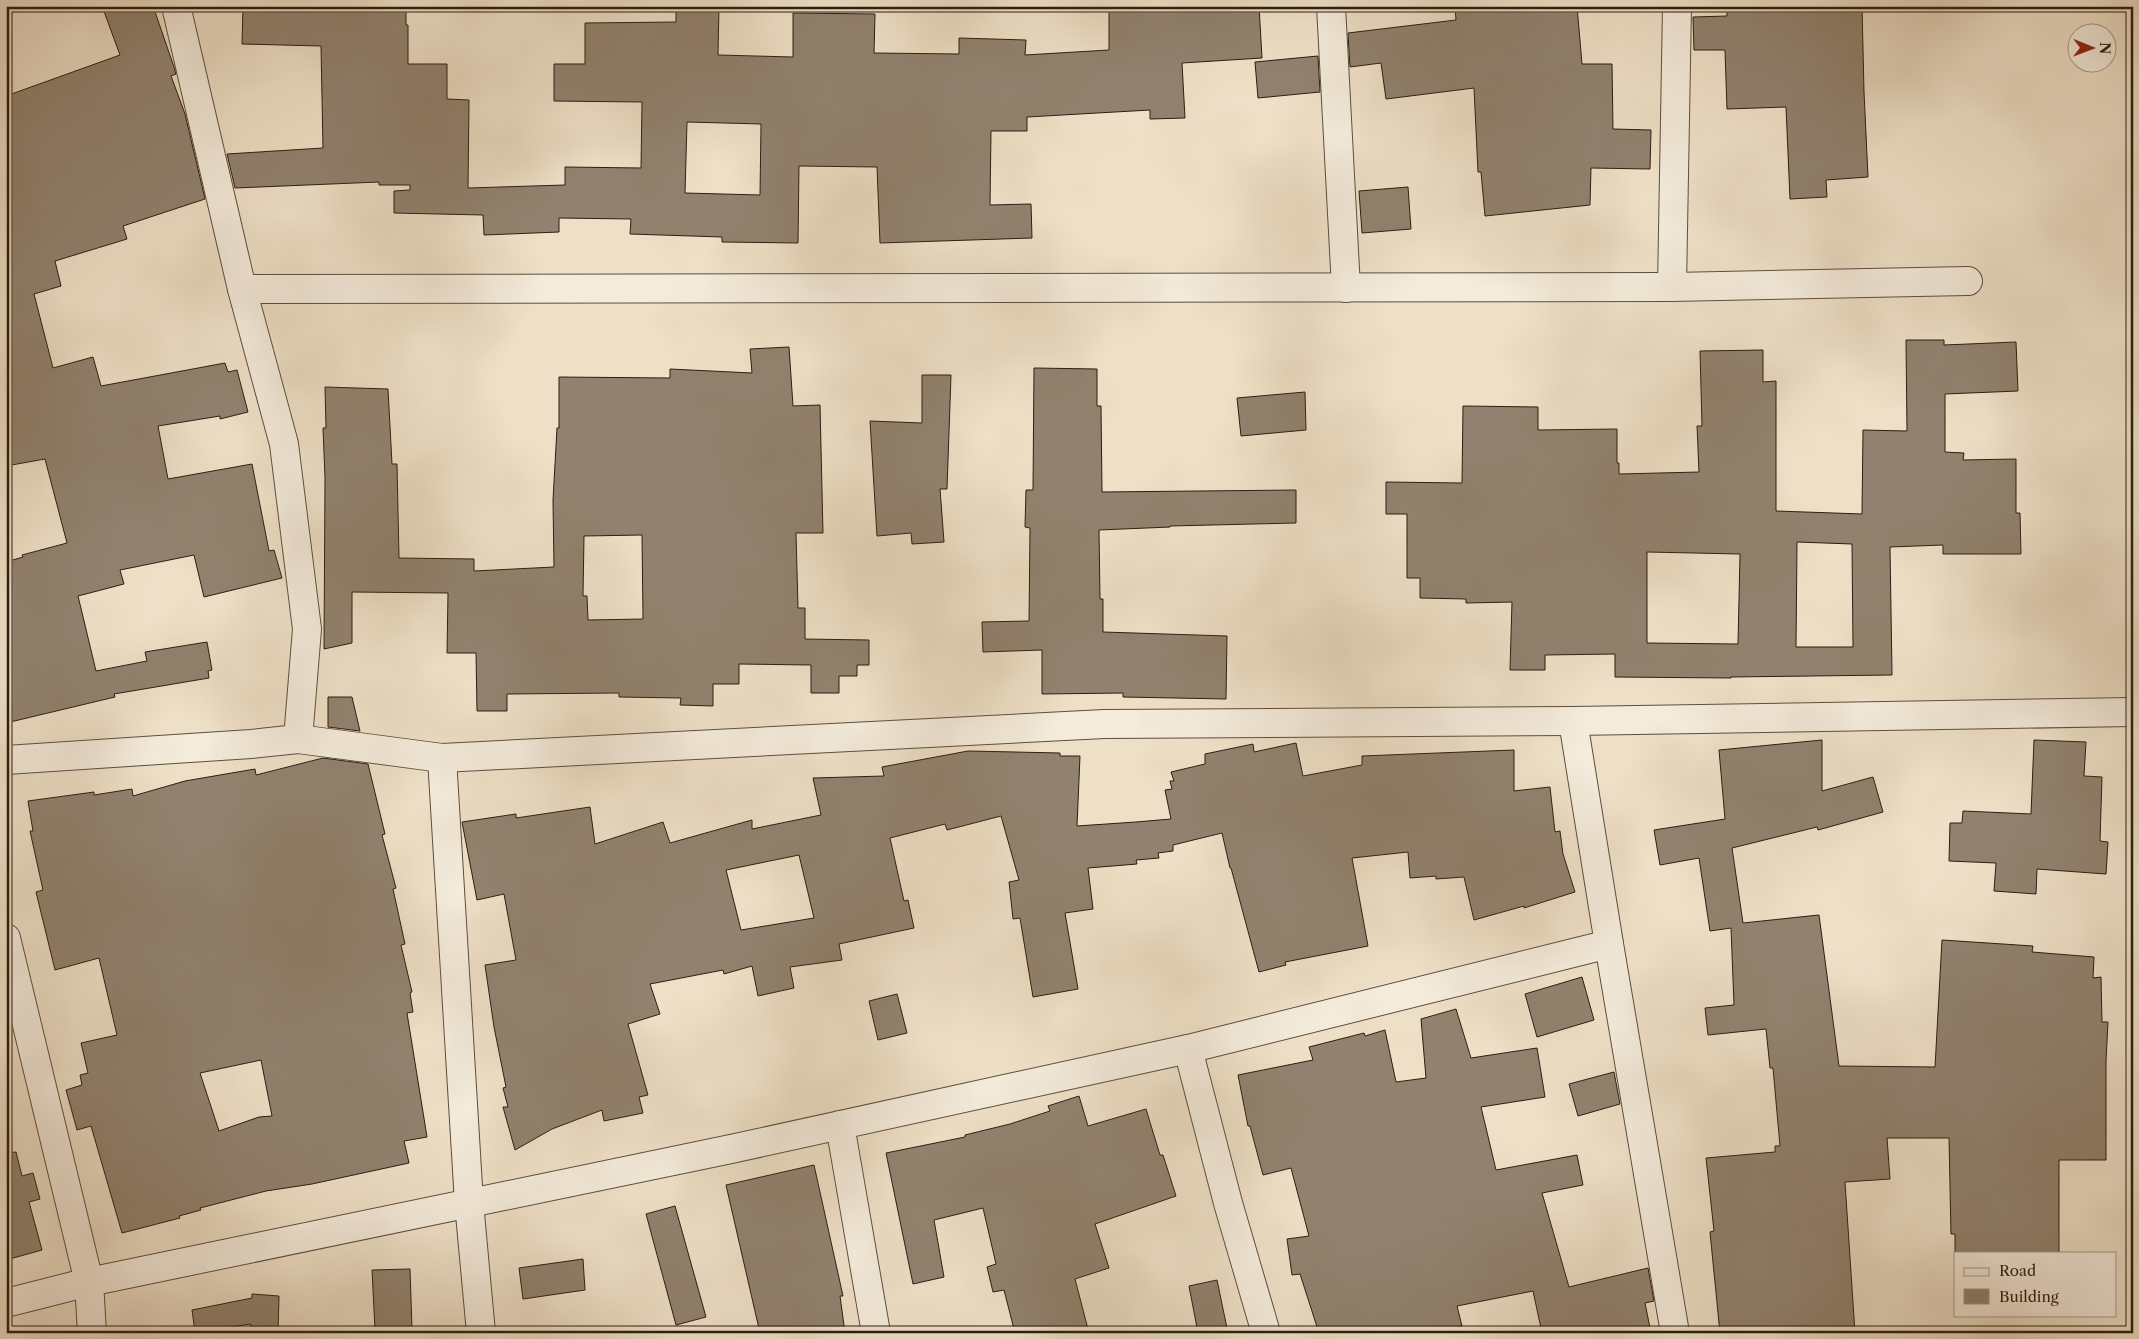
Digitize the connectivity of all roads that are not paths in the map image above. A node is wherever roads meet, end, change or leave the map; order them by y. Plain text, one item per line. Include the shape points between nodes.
1 (176, 6) edge
2 (1331, 6) edge
3 (1676, 6) edge
4 (1968, 281) dead end
5 (1672, 287) junction
6 (1346, 288) junction
7 (242, 289) junction
8 (2133, 712) edge
9 (1574, 721) junction
10 (298, 739) junction
11 (442, 758) junction
12 (6, 760) edge
13 (6, 938) edge
14 (1608, 944) junction
15 (1188, 1049) junction
16 (840, 1125) junction
17 (469, 1203) junction
18 (89, 1282) junction
19 (6, 1303) edge
20 (92, 1333) edge
21 (481, 1333) edge
22 (876, 1333) edge
23 (1266, 1333) edge
24 (1675, 1333) edge

1 - 7 street
2 - 6 street
3 - 5 street
4 - 5 street
5 - 6 street
6 - 7 street
7 - 10 street via 284,444 307,629
8 - 9 street
9 - 11 street via 1104,724
9 - 14 street
10 - 11 street
10 - 12 street
11 - 17 street
13 - 18 street
14 - 15 street
14 - 24 street
15 - 16 street
15 - 23 street
16 - 17 street
16 - 22 street
17 - 18 street
17 - 21 street
18 - 19 street
18 - 20 street

